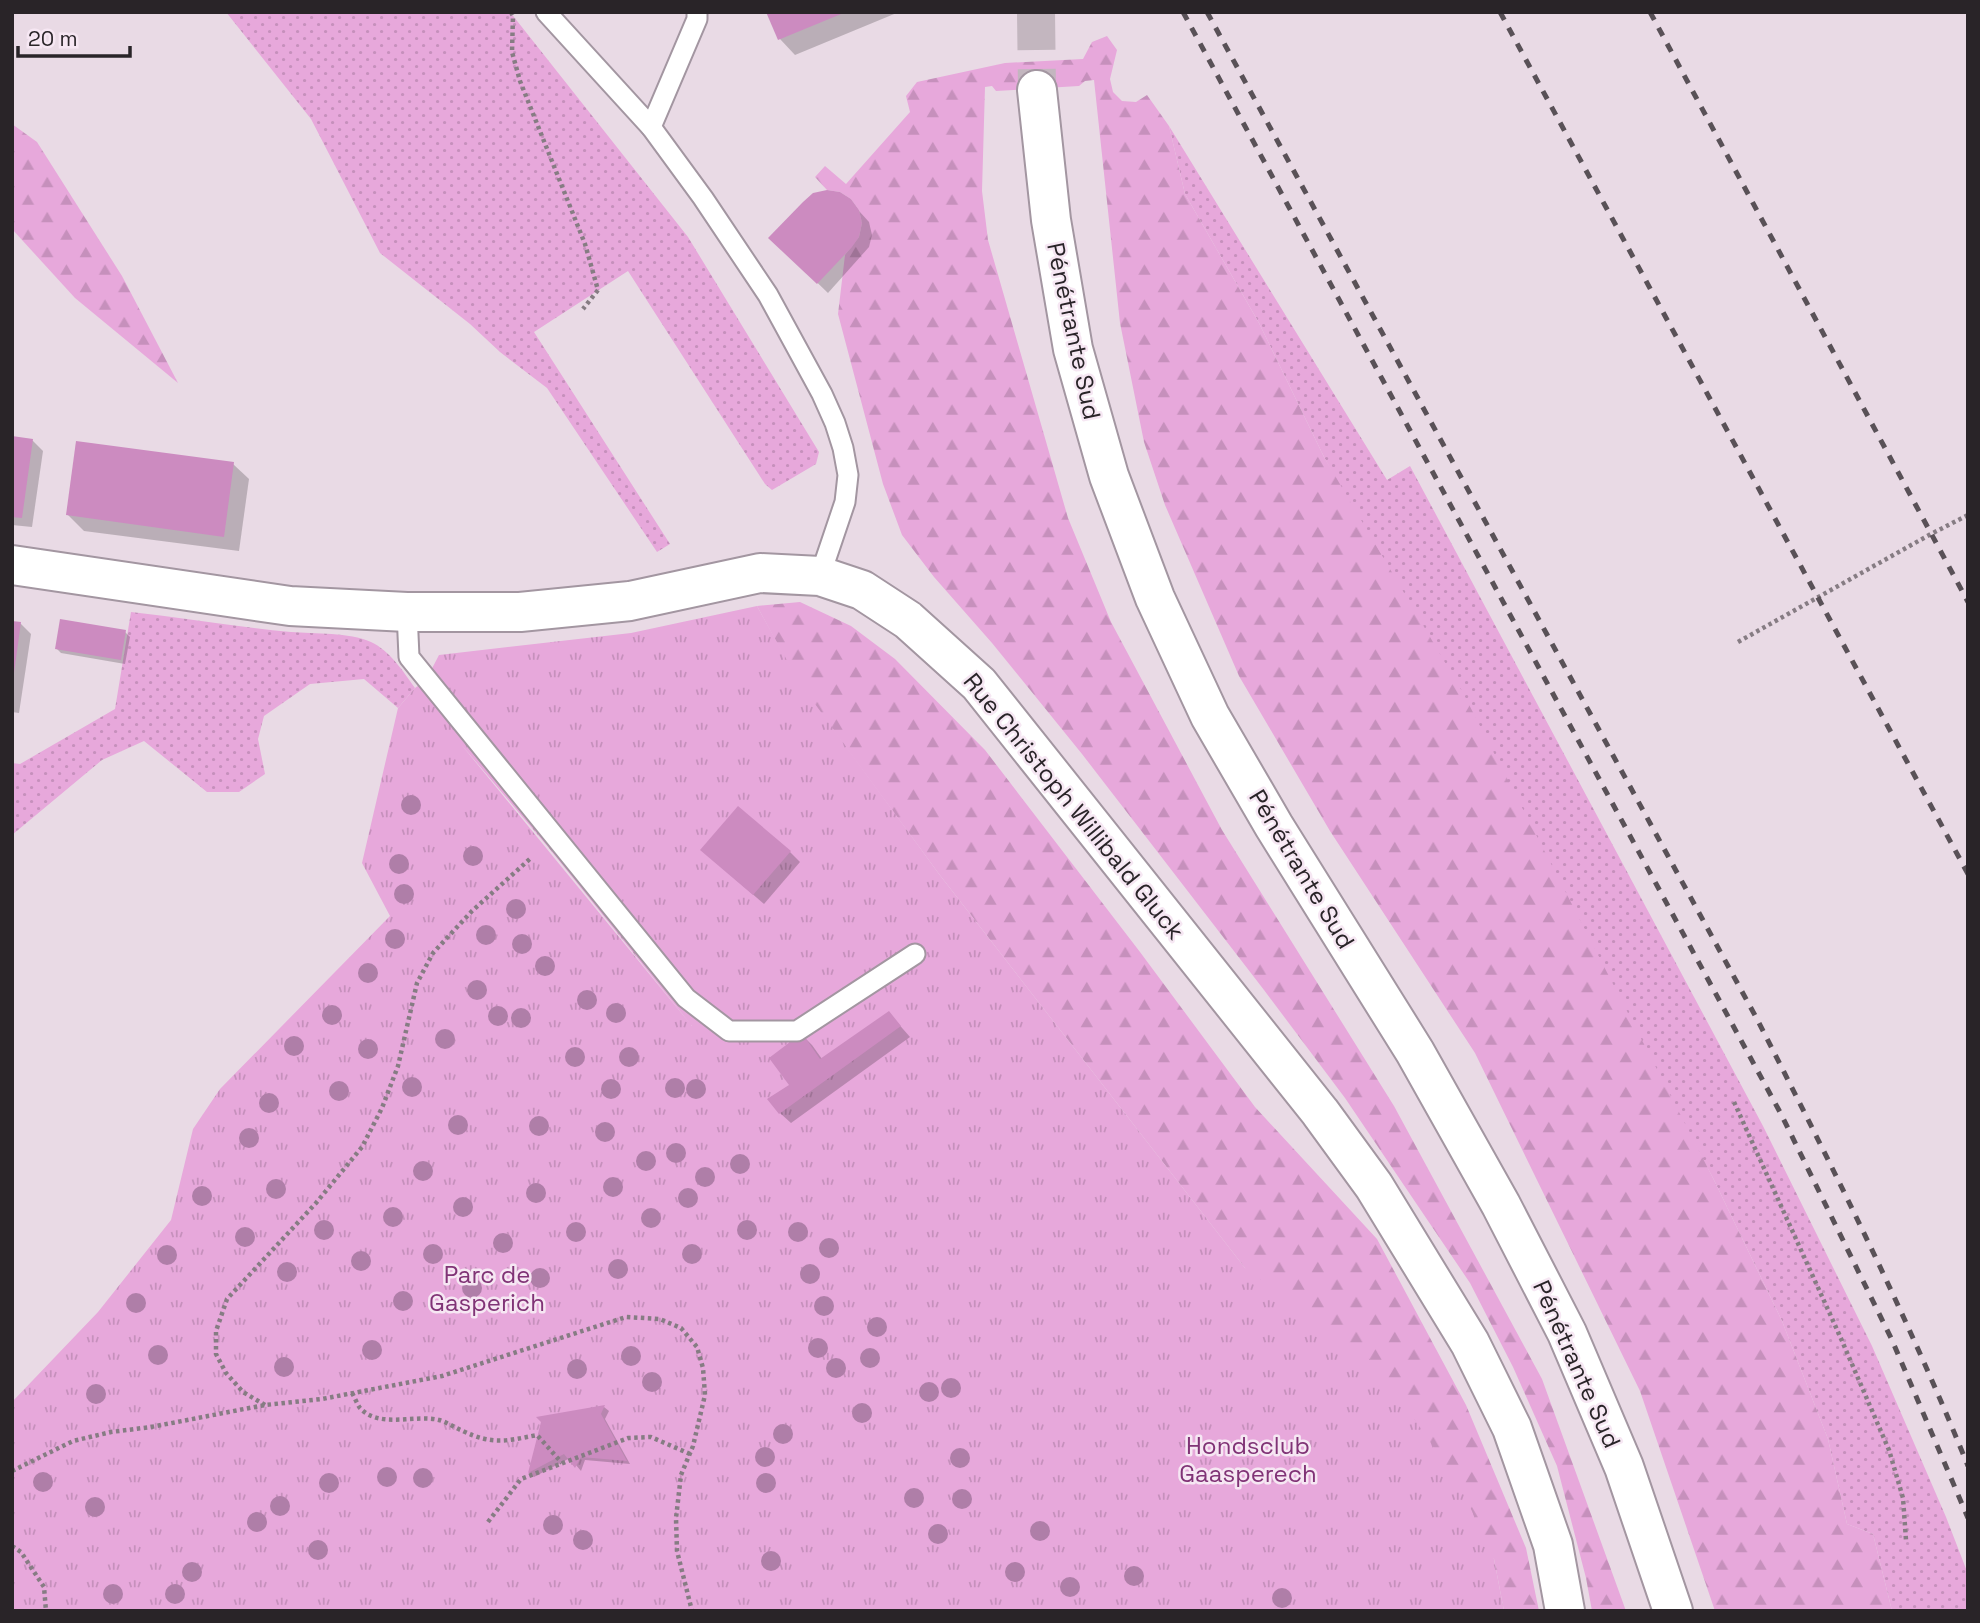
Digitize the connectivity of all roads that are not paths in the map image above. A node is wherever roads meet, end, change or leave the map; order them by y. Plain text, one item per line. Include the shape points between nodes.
1 (546, 12) edge
2 (697, 12) edge
3 (1037, 90) tunnel mouth
4 (651, 127) junction
5 (12, 565) edge
6 (820, 576) junction
7 (407, 612) junction
8 (915, 954) dead end
9 (1565, 1611) edge
10 (1672, 1611) edge

1 - 4 lane
2 - 4 lane
3 - 10 main road, Pénétrante Sud via 1051,220 1073,349 1109,475 1155,598 1210,716 1415,1052 1501,1205 1566,1333 1624,1466
4 - 6 lane via 768,295 835,423 848,475 845,502
5 - 7 main road, Rue Christoph Willibald Gluck via 290,606
6 - 7 main road, Rue Christoph Willibald Gluck via 760,573 631,601 520,612
6 - 9 main road, Rue Christoph Willibald Gluck via 862,590 908,620 979,684 1374,1186 1470,1343 1512,1428 1553,1545
7 - 8 lane via 409,657 686,998 729,1031 797,1031

